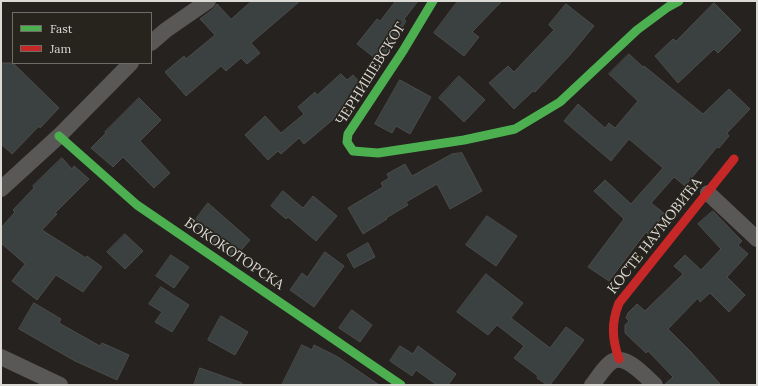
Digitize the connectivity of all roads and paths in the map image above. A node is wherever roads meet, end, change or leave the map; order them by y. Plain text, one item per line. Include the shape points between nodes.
1 (208, 1) edge
2 (433, 1) edge
3 (679, 1) edge
4 (152, 43) edge
5 (130, 64) edge
6 (59, 136) junction
7 (734, 159) dead end
8 (1, 188) edge
9 (708, 193) junction
10 (757, 239) edge
11 (1, 358) edge
12 (619, 359) junction
13 (60, 385) edge
14 (401, 385) edge
15 (592, 385) edge
16 (655, 385) edge

1 - 4 street via 166,30
2 - 3 street, ЧЕРНИШЕВСКОГ via 348,134 347,142 353,151 378,153 464,140 515,129 560,102 636,30
5 - 6 street
6 - 8 street
6 - 14 street, БОКОКОТОРСКА via 137,205
7 - 9 street, КОСТЕ НАУМОВИЋА
9 - 10 street
9 - 12 street, КОСТЕ НАУМОВИЋА via 619,303 612,327 613,343
11 - 13 street
12 - 15 street via 608,365
12 - 16 street via 634,366

